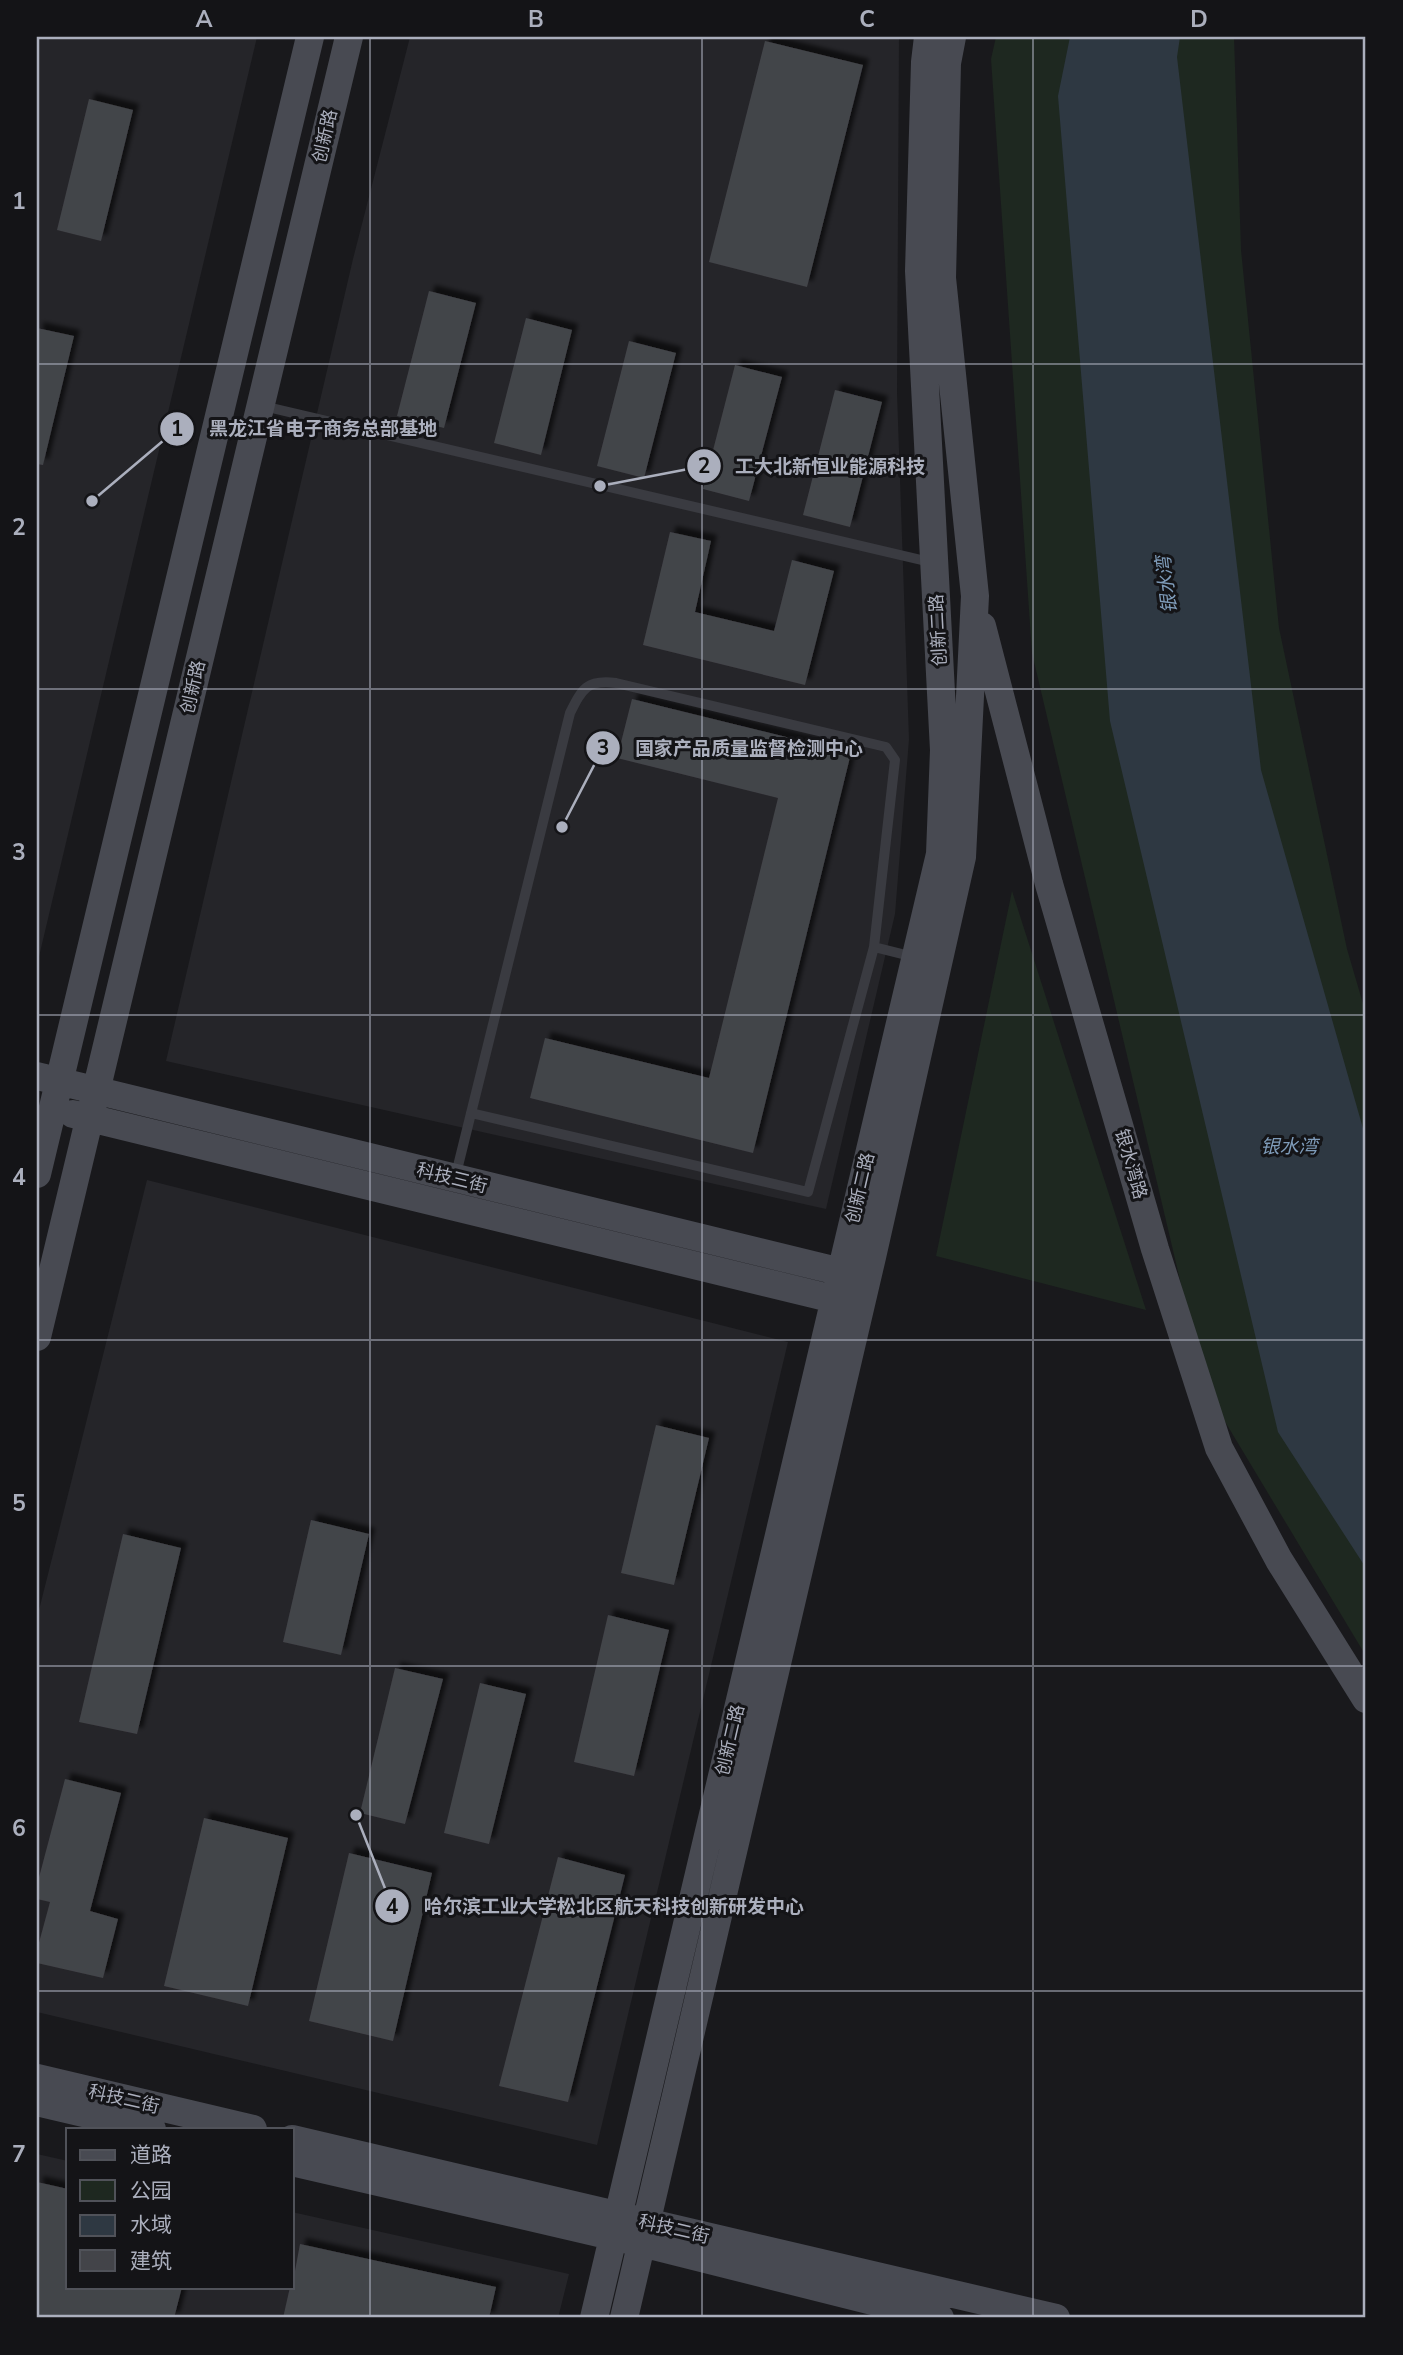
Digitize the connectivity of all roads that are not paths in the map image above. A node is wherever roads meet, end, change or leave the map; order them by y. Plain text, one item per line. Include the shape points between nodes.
1 (310, 37) edge
2 (349, 37) edge
3 (928, 37) edge
4 (951, 37) edge
5 (260, 405) junction
6 (934, 563) junction
7 (975, 596) junction
8 (874, 947) junction
9 (915, 958) junction
10 (48, 1079) edge
11 (93, 1104) junction
12 (44, 1107) edge
13 (471, 1112) junction
14 (37, 1174) edge
15 (455, 1178) junction
16 (840, 1271) junction
17 (867, 1278) junction
18 (833, 1299) junction
19 (861, 1306) junction
20 (37, 1337) edge
21 (1366, 1699) edge
22 (37, 2078) edge
23 (37, 2102) edge
24 (148, 2128) edge
25 (249, 2128) edge
26 (294, 2139) edge
27 (294, 2162) edge
28 (616, 2226) junction
29 (644, 2233) junction
30 (594, 2318) edge
31 (624, 2318) edge
32 (940, 2318) edge
33 (1056, 2318) edge

1 - 10 street
2 - 5 street, 创新路
3 - 6 street, 创新二路 via 919,271
4 - 7 street, 创新二路 via 942,278
5 - 6 lane
5 - 11 street, 创新路
6 - 9 street, 创新二路 via 944,750 940,854
7 - 17 street, 创新二路 via 962,856
7 - 21 street, 银水湾路 via 1049,884 1219,1448 1279,1560
8 - 9 lane
8 - 13 lane via 808,1192
8 - 13 lane via 895,760 886,747 615,683 589,684 570,713
9 - 16 street, 创新二路
10 - 11 street, 科技三街
10 - 12 street
11 - 12 street, 科技三街
11 - 15 street, 科技三街
11 - 18 street, 科技三街
11 - 20 street, 创新路
12 - 14 street
13 - 15 lane
15 - 16 street, 科技三街
16 - 17 street, 科技三街
16 - 18 street, 创新二路
17 - 19 street, 创新二路
18 - 19 street, 科技三街
18 - 28 street, 创新二路
19 - 29 street, 创新二路
22 - 25 street, 科技二街
23 - 24 street, 科技二街
26 - 28 street, 科技二街
27 - 28 street, 科技二街
28 - 29 street, 科技二街
28 - 30 street, 创新二路
29 - 31 street, 创新二路
29 - 32 street, 科技二街
29 - 33 street, 科技二街

